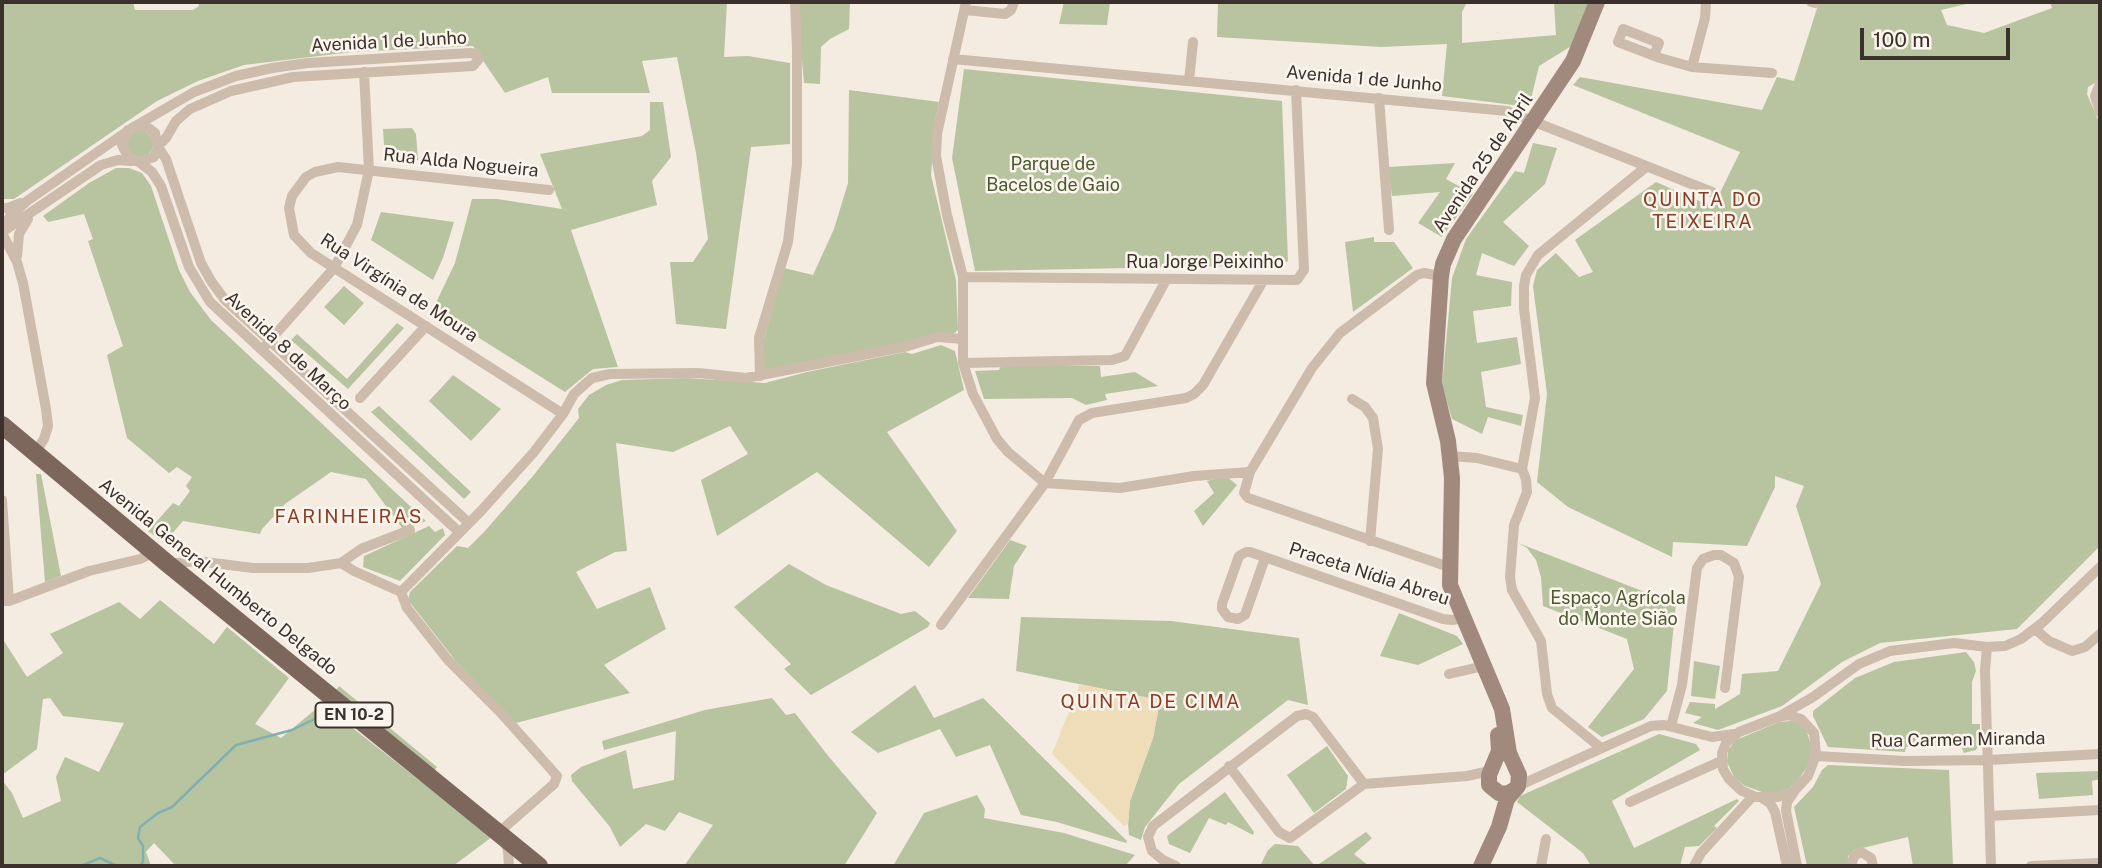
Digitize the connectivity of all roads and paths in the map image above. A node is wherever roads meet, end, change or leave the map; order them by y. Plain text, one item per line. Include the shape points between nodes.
1 (794, 2) edge
2 (1014, 2) edge
3 (1597, 2) edge
4 (1706, 2) edge
5 (966, 6) edge
6 (1193, 42) dead end
7 (1654, 55) dead end
8 (953, 59) junction
9 (1692, 67) junction
10 (364, 72) junction
11 (1772, 74) dead end
12 (1189, 81) junction
13 (2100, 84) edge
14 (1296, 90) junction
15 (1379, 98) junction
16 (2100, 112) edge
17 (1533, 123) junction
18 (130, 129) junction
19 (158, 147) junction
20 (137, 162) junction
21 (1647, 167) junction
22 (369, 170) junction
23 (549, 190) dead end
24 (1713, 192) dead end
25 (27, 201) junction
26 (2, 208) edge
27 (34, 212) junction
28 (1389, 230) dead end
29 (2, 232) edge
30 (17, 262) junction
31 (334, 268) junction
32 (1441, 276) junction
33 (963, 277) junction
34 (1166, 280) junction
35 (1263, 281) junction
36 (426, 326) junction
37 (963, 339) junction
38 (269, 341) junction
39 (260, 350) junction
40 (963, 363) junction
41 (760, 376) junction
42 (360, 398) dead end
43 (1352, 399) dead end
44 (563, 414) junction
45 (2, 425) edge
46 (36, 453) junction
47 (1450, 456) junction
48 (1522, 469) junction
49 (1250, 472) junction
50 (1045, 483) junction
51 (2, 500) edge
52 (2, 519) edge
53 (469, 523) junction
54 (410, 530) dead end
55 (460, 532) junction
56 (1370, 541) junction
57 (161, 558) junction
58 (1265, 558) junction
59 (341, 563) junction
60 (1449, 567) junction
61 (2100, 567) edge
62 (401, 592) junction
63 (5, 601) edge
64 (1463, 618) junction
65 (941, 625) dead end
66 (2035, 629) junction
67 (2100, 634) edge
68 (1987, 647) junction
69 (1449, 674) dead end
70 (1487, 674) junction
71 (1725, 688) dead end
72 (1813, 697) junction
73 (1778, 717) junction
74 (1808, 724) junction
75 (1671, 726) junction
76 (1739, 732) junction
77 (1702, 736) junction
78 (1601, 748) junction
79 (2100, 754) edge
80 (1816, 756) junction
81 (1721, 760) junction
82 (1988, 760) junction
83 (1229, 766) junction
84 (1492, 769) junction
85 (1467, 776) junction
86 (1515, 778) junction
87 (1364, 784) junction
88 (1493, 790) junction
89 (1795, 790) junction
90 (1758, 797) junction
91 (1630, 802) dead end
92 (2100, 810) edge
93 (1990, 816) junction
94 (501, 835) junction
95 (1546, 839) dead end
96 (2100, 863) edge
97 (1792, 864) edge
98 (531, 865) edge
99 (509, 866) edge
100 (1176, 866) edge
101 (1471, 866) edge
102 (1481, 866) edge
103 (1541, 866) edge
104 (1694, 866) edge
105 (1851, 866) edge
106 (1873, 866) edge
107 (1991, 866) edge
108 (2031, 866) edge

1 - 41 street via 797,164 788,242 759,338
2 - 5 street via 1004,14
3 - 17 main road, Avenida 25 de Abril via 1579,51
4 - 9 street
5 - 8 street
6 - 12 street
7 - 9 street
8 - 12 street, Avenida 1 de Junho
8 - 33 street via 936,156
9 - 11 street
10 - 18 street, Avenida 1 de Junho via 473,66 479,59 470,53 272,68 194,92
10 - 19 street, Avenida 1 de Junho via 293,77 231,91 190,109
10 - 22 street
12 - 14 street, Avenida 1 de Junho
13 - 16 street via 2095,96
14 - 15 street, Avenida 1 de Junho
14 - 35 street, Rua Jorge Peixinho via 1304,270 1297,280
15 - 17 street, Avenida 1 de Junho via 1507,111
15 - 28 street
17 - 21 street, Avenida 1 de Junho
17 - 32 main road, Avenida 25 de Abril via 1454,239
18 - 19 street via 151,129
18 - 20 street via 122,139 123,150
18 - 25 street, Avenida 1 de Junho
19 - 20 street via 150,160
19 - 38 street, Avenida 8 de Março via 211,281
20 - 27 street via 118,160 101,165
20 - 39 street, Avenida 8 de Março via 152,172 161,186 197,284
21 - 24 street, Avenida 1 de Junho
21 - 48 street via 1538,255 1526,275 1524,309 1535,398
22 - 23 street, Rua Alda Nogueira
22 - 31 street via 358,225
22 - 31 street, Rua Virgínia de Moura via 325,168 306,177 292,195 289,208 294,236
25 - 26 street, Avenida 1 de Junho
25 - 29 street, Avenida 1 de Junho via 10,216
27 - 29 street
27 - 30 street via 19,234
29 - 30 street
30 - 46 street via 48,426
31 - 36 street, Rua Virgínia de Moura
31 - 38 street
32 - 47 main road, Avenida 25 de Abril via 1434,383
32 - 49 street via 1417,275 1344,328 1312,368
33 - 34 street, Rua Jorge Peixinho
33 - 37 street
34 - 35 street, Rua Jorge Peixinho
34 - 40 street via 1125,356
35 - 50 street via 1194,394 1085,416
36 - 42 street
36 - 44 street, Rua Virgínia de Moura
37 - 40 street
37 - 41 street via 937,337
38 - 39 street
38 - 53 street, Avenida 8 de Março
39 - 55 street, Avenida 8 de Março
40 - 50 street via 973,394 997,439
41 - 44 street via 598,375 574,394
43 - 56 street via 1373,418 1378,449
44 - 53 street
45 - 46 main road, Avenida General Humberto Delgado / EN 10-2
46 - 57 main road, Avenida General Humberto Delgado / EN 10-2
47 - 48 street
47 - 60 main road, Avenida 25 de Abril
48 - 78 street via 1527,492 1514,525 1512,590 1541,640 1552,709
49 - 50 street via 1120,488
49 - 56 street via 1244,493 1248,498
50 - 65 street
51 - 52 street
52 - 63 street
53 - 55 street
54 - 59 street via 361,549
55 - 62 street
56 - 60 street
57 - 59 street via 253,568
57 - 63 street via 89,571
57 - 94 main road, Avenida General Humberto Delgado / EN 10-2
58 - 58 street, Praceta Nídia Abreu via 1250,552 1240,556 1222,604 1228,617 1238,619 1245,614
58 - 64 street, Praceta Nídia Abreu via 1443,619
59 - 62 street
60 - 64 main road, Avenida 25 de Abril via 1450,585
61 - 66 street
62 - 94 street via 407,608 448,660 557,776
64 - 70 main road, Avenida 25 de Abril
66 - 67 street via 2072,651
66 - 68 street via 2005,646
68 - 72 street via 1954,643 1890,651 1859,664
68 - 82 street
69 - 70 street
70 - 84 main road, Avenida 25 de Abril via 1499,743
70 - 86 main road, Avenida 25 de Abril via 1502,709
71 - 75 street via 1739,570 1728,558 1714,555 1703,559 1697,568 1682,685
72 - 73 street
72 - 74 street via 1805,709
73 - 74 street via 1794,716
73 - 76 street
74 - 80 street
75 - 77 street
75 - 78 street via 1651,726
76 - 77 street
76 - 81 street via 1727,743
77 - 81 street
78 - 86 street
79 - 82 street, Rua Carmen Miranda
80 - 82 street, Rua Carmen Miranda
80 - 89 street via 1808,776
81 - 90 street via 1732,783
81 - 91 street
82 - 93 street
83 - 87 street via 1306,714
83 - 87 street via 1286,837 1294,836
83 - 100 street via 1149,832 1150,847 1157,856
84 - 85 street
84 - 86 main road via 1503,763
84 - 88 main road via 1488,780
85 - 87 street
85 - 88 street
86 - 88 main road via 1503,794
86 - 102 main road
88 - 101 main road via 1489,824
89 - 90 street via 1778,797
89 - 97 street via 1786,811
90 - 97 street via 1775,812
90 - 104 street via 1701,853
92 - 93 street
93 - 107 street
94 - 98 main road, Avenida General Humberto Delgado / EN 10-2
94 - 99 street
95 - 103 street
96 - 108 street
105 - 106 street via 1861,852 1871,858

